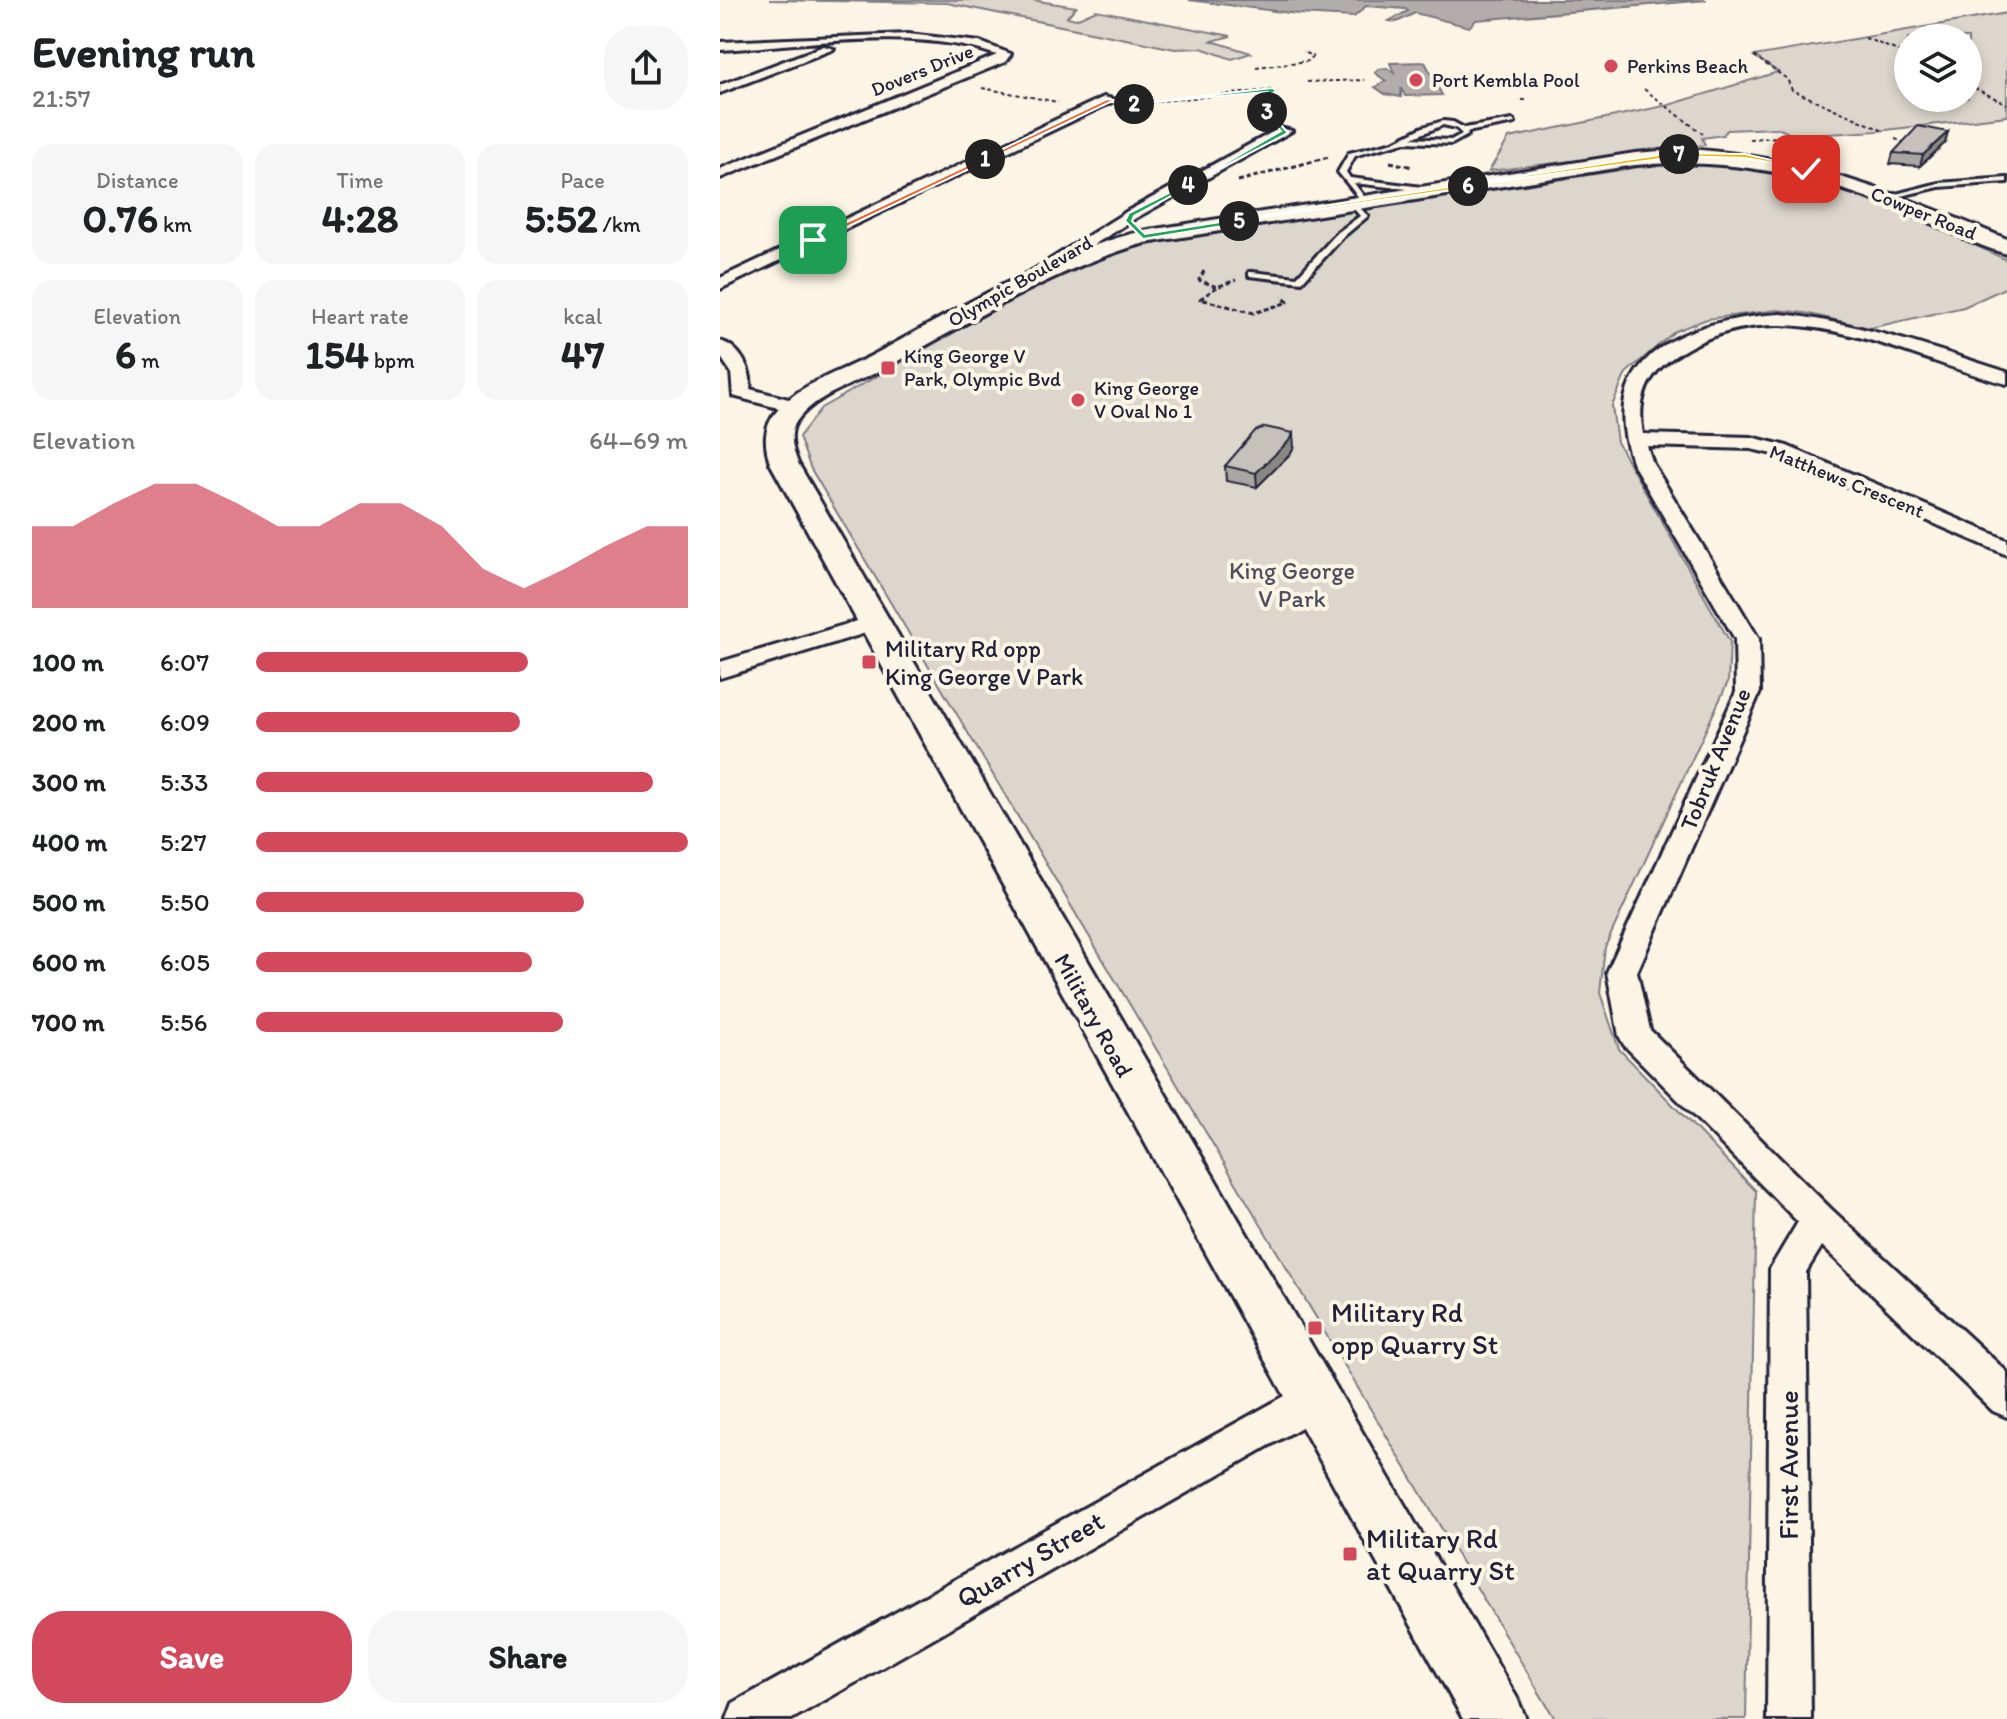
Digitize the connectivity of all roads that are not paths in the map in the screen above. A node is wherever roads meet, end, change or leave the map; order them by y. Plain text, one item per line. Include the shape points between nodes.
1 (838, 41) junction
2 (720, 46) edge
3 (720, 89) edge
4 (1109, 100) road end
5 (1513, 122) dead end
6 (1464, 130) junction
7 (1285, 131) road end
8 (1404, 140) junction
9 (720, 174) edge
10 (1347, 180) junction
11 (2007, 180) edge
12 (1436, 191) junction
13 (1888, 197) junction
14 (1358, 209) junction
15 (1131, 215) junction
16 (1143, 237) junction
17 (2007, 247) edge
18 (1040, 271) junction
19 (1248, 277) road end
20 (720, 284) edge
21 (720, 346) edge
22 (2007, 378) edge
23 (740, 392) junction
24 (720, 396) edge
25 (797, 407) junction
26 (1633, 440) junction
27 (2007, 548) edge
28 (874, 623) junction
29 (720, 670) edge
30 (1819, 1220) junction
31 (2007, 1398) edge
32 (1312, 1400) junction
33 (749, 1719) edge
34 (1496, 1719) edge
35 (1789, 1719) edge

1 - 2 street, Dovers Drive
1 - 3 street
1 - 9 street, Dovers Drive via 965,41 1005,54
4 - 20 street
5 - 6 lane
6 - 8 lane via 1429,125
6 - 8 lane via 1465,137 1452,142
7 - 15 street, Olympic Boulevard
8 - 10 lane via 1352,155 1342,172
10 - 12 lane
10 - 14 lane
11 - 13 lane via 1939,185
12 - 13 main road, Cowper Road via 1635,159 1703,154 1786,164
12 - 14 main road, Cowper Road
13 - 17 main road, Cowper Road
14 - 16 main road, Cowper Road
14 - 19 lane via 1299,280
15 - 16 street via 1128,221
15 - 18 street, Olympic Boulevard
16 - 18 main road, Cowper Road
18 - 25 main road, Olympic Boulevard
21 - 23 street via 740,366
22 - 26 street, Tobruk Avenue via 1835,326 1779,317 1727,322 1678,340 1642,372 1629,407
23 - 24 street
23 - 25 street
25 - 28 main road, Military Road via 780,428 780,450
26 - 27 street, Matthews Crescent via 1751,443 1780,450
26 - 30 street, Tobruk Avenue via 1747,639 1748,692 1622,972 1635,1036
28 - 29 street
28 - 32 main road, Military Road
30 - 31 street, Tobruk Avenue
30 - 35 street, First Avenue via 1788,1269
32 - 33 street, Quarry Street
32 - 34 main road, Military Road

